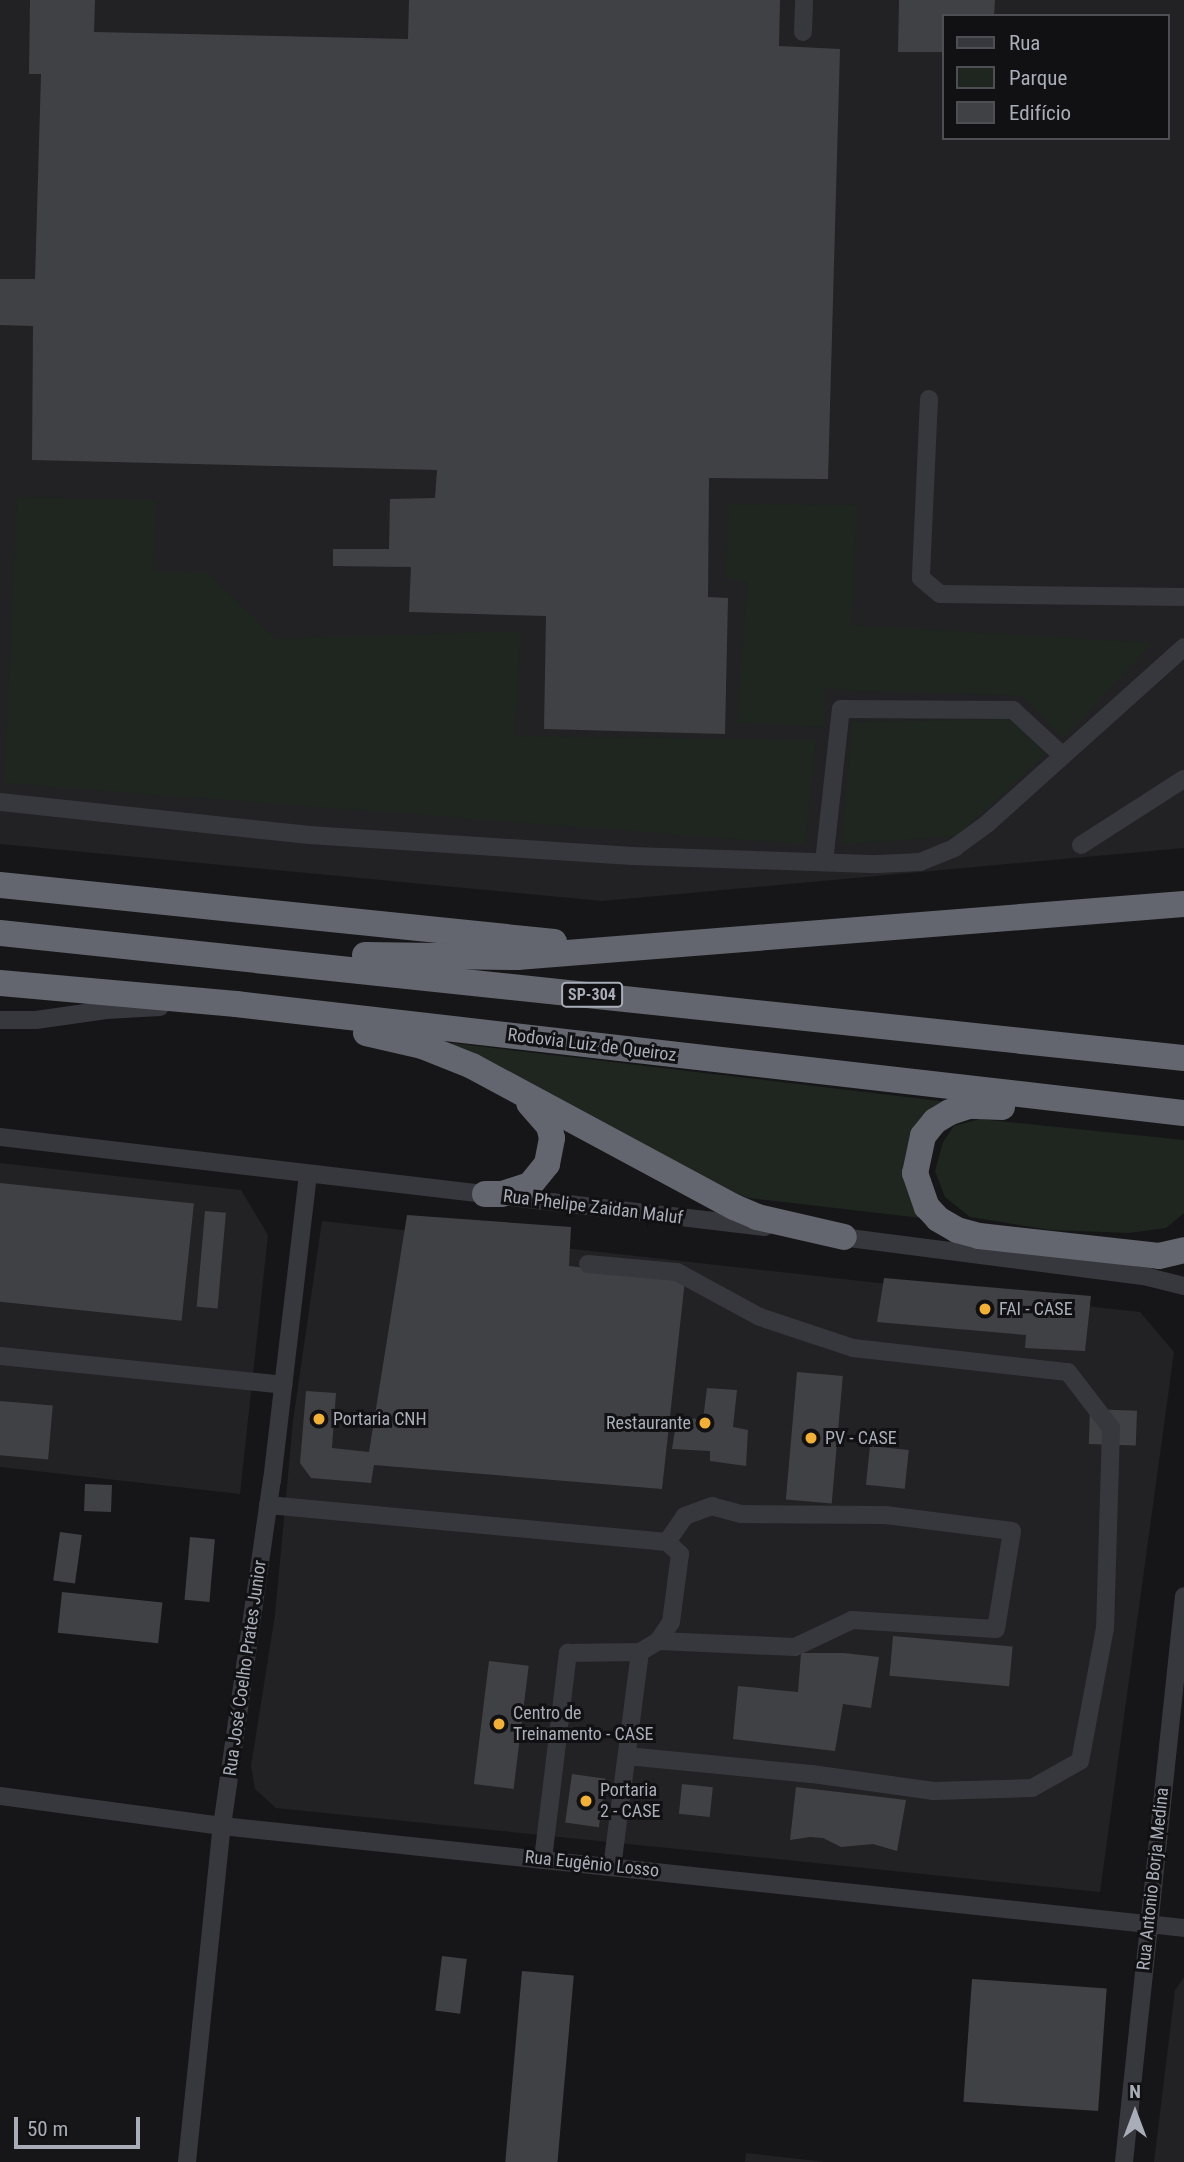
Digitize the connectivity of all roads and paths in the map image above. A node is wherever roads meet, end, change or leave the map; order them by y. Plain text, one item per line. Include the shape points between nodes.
1 (804, 0) edge
2 (803, 32) dead end
3 (929, 400) dead end
4 (1184, 597) edge
5 (1184, 647) edge
6 (1062, 755) junction
7 (1184, 779) edge
8 (0, 802) edge
9 (1081, 845) dead end
10 (824, 862) junction
11 (0, 885) edge
12 (1184, 904) edge
13 (0, 933) edge
14 (34, 937) junction
15 (618, 949) junction
16 (0, 983) edge
17 (236, 1003) junction
18 (0, 1020) edge
19 (1184, 1058) edge
20 (512, 1088) junction
21 (1183, 1113) edge
22 (0, 1138) edge
23 (308, 1175) junction
24 (485, 1194) junction
25 (844, 1237) junction
26 (1184, 1250) edge
27 (588, 1264) dead end
28 (1184, 1286) edge
29 (0, 1356) edge
30 (284, 1385) junction
31 (268, 1505) junction
32 (667, 1542) junction
33 (1184, 1596) edge
34 (658, 1641) junction
35 (640, 1652) junction
36 (627, 1756) junction
37 (0, 1796) edge
38 (222, 1826) junction
39 (543, 1859) junction
40 (612, 1867) junction
41 (1147, 1924) junction
42 (1184, 1928) edge
43 (187, 2162) edge
44 (1124, 2162) edge

1 - 2 street
3 - 4 street via 921,578 940,594
5 - 6 street
6 - 10 street via 954,848 920,862
6 - 10 street via 1013,710 841,709
7 - 9 street
8 - 10 street via 309,835 632,856
11 - 15 highway
12 - 15 highway
13 - 14 highway, SP-304
14 - 15 highway via 418,958
14 - 19 highway, SP-304
16 - 17 highway, Rodovia Luiz de Queiroz
17 - 18 street
17 - 20 highway via 422,1046
17 - 21 highway, Rodovia Luiz de Queiroz
20 - 24 highway via 542,1115 552,1138 551,1152 530,1185
20 - 25 highway via 734,1207 757,1217
21 - 26 highway via 969,1106 935,1121 923,1136 915,1173 927,1207 957,1230 1159,1256
22 - 23 street, Rua Phelipe Zaidan Maluf
23 - 24 street, Rua Phelipe Zaidan Maluf
23 - 30 street, Rua José Coelho Prates Junior
24 - 25 street, Rua Phelipe Zaidan Maluf
25 - 28 street, Rua Phelipe Zaidan Maluf via 1148,1277
27 - 36 street via 677,1272 760,1317 853,1348 1068,1372 1111,1428 1105,1628 1080,1761 1032,1788 934,1791
29 - 30 street
30 - 31 street, Rua José Coelho Prates Junior
31 - 32 street
31 - 38 street, Rua José Coelho Prates Junior
32 - 34 street via 680,1553 671,1622
32 - 34 street via 685,1516 712,1506 741,1514 886,1516 1012,1531 996,1629 852,1620 795,1647
33 - 41 street, Rua Antonio Borja Medina
34 - 35 street
35 - 36 street
35 - 39 street via 568,1653
36 - 40 street
37 - 38 street, Rua Eugênio Losso
38 - 39 street, Rua Eugênio Losso
38 - 43 street, Rua José Coelho Prates Junior
39 - 40 street, Rua Eugênio Losso
40 - 41 street, Rua Eugênio Losso
41 - 42 street, Rua Eugênio Losso
41 - 44 street, Rua Antonio Borja Medina

